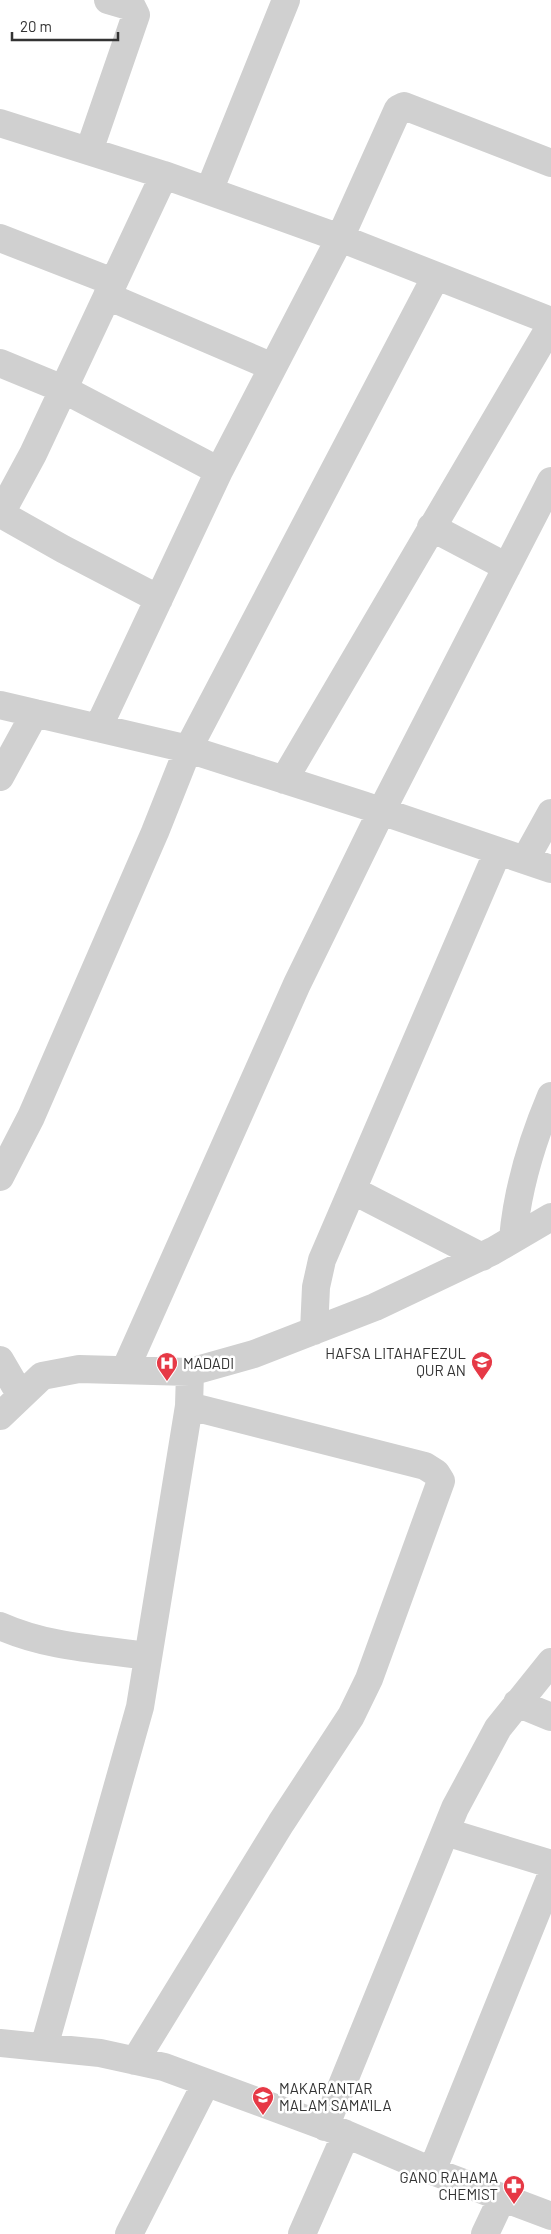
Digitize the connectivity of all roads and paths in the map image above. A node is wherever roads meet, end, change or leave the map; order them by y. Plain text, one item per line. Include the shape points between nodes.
1 (108, 0) edge
2 (286, 0) edge
3 (1, 127) edge
4 (89, 151) junction
5 (551, 163) edge
6 (164, 175) junction
7 (209, 192) junction
8 (0, 238) edge
9 (340, 238) junction
10 (436, 276) junction
11 (110, 289) junction
12 (551, 323) edge
13 (0, 363) edge
14 (273, 367) junction
15 (63, 389) junction
16 (219, 471) junction
17 (551, 481) edge
18 (0, 515) edge
19 (431, 527) junction
20 (507, 567) junction
21 (159, 599) junction
22 (0, 705) edge
23 (35, 713) junction
24 (98, 728) junction
25 (188, 749) junction
26 (0, 777) edge
27 (284, 780) junction
28 (381, 812) junction
29 (550, 817) edge
30 (498, 851) junction
31 (525, 860) junction
32 (551, 869) edge
33 (551, 1096) edge
34 (0, 1177) edge
35 (352, 1190) junction
36 (551, 1218) edge
37 (513, 1240) junction
38 (482, 1256) junction
39 (314, 1331) junction
40 (0, 1360) edge
41 (125, 1370) junction
42 (190, 1372) junction
43 (21, 1396) junction
44 (189, 1406) junction
45 (0, 1416) edge
46 (0, 1626) edge
47 (148, 1656) junction
48 (551, 1662) edge
49 (517, 1703) junction
50 (551, 1718) edge
51 (446, 1832) junction
52 (551, 1864) edge
53 (551, 1876) edge
54 (0, 2043) edge
55 (44, 2047) junction
56 (135, 2061) junction
57 (206, 2083) junction
58 (336, 2130) junction
59 (432, 2171) junction
60 (502, 2198) junction
61 (548, 2207) edge
62 (129, 2234) edge
63 (302, 2234) edge
64 (485, 2234) edge

1 - 4 street via 132,7 136,15
2 - 7 street
3 - 4 street
4 - 6 street
5 - 9 street via 404,106 393,115
6 - 7 street
6 - 11 street
7 - 9 street
8 - 11 street
9 - 10 street
9 - 14 street
10 - 12 street
10 - 25 street
11 - 14 street
11 - 15 street
12 - 19 street
13 - 15 street
14 - 16 street
15 - 16 street
15 - 18 street
16 - 21 street
17 - 20 street
18 - 21 street
19 - 20 street
19 - 27 street
20 - 28 street
21 - 24 street
22 - 23 street
23 - 24 street
23 - 26 street
24 - 25 street
25 - 27 street
25 - 34 street via 31,1117
27 - 28 street
28 - 30 street
28 - 41 street via 293,992
29 - 31 street
30 - 31 street
30 - 35 street
31 - 32 street
33 - 37 street via 541,1118 516,1209
35 - 38 street
35 - 39 street via 322,1260 316,1287
36 - 37 street
37 - 38 street
38 - 39 street via 375,1307
39 - 42 street via 254,1354
40 - 43 street
41 - 42 street
41 - 43 street via 79,1370 42,1376
42 - 44 street
43 - 45 street
44 - 47 street
44 - 56 street via 425,1466 441,1481 369,1679 351,1716 281,1823
46 - 47 street via 21,1635 71,1647
47 - 55 street via 140,1707
48 - 49 street
49 - 50 street
49 - 51 street via 498,1728 455,1808
51 - 52 street
51 - 58 street
53 - 59 street
54 - 55 street
55 - 56 street via 100,2053
56 - 57 street
57 - 58 street
57 - 62 street
58 - 59 street
58 - 63 street
59 - 60 street
60 - 61 street
60 - 64 street

